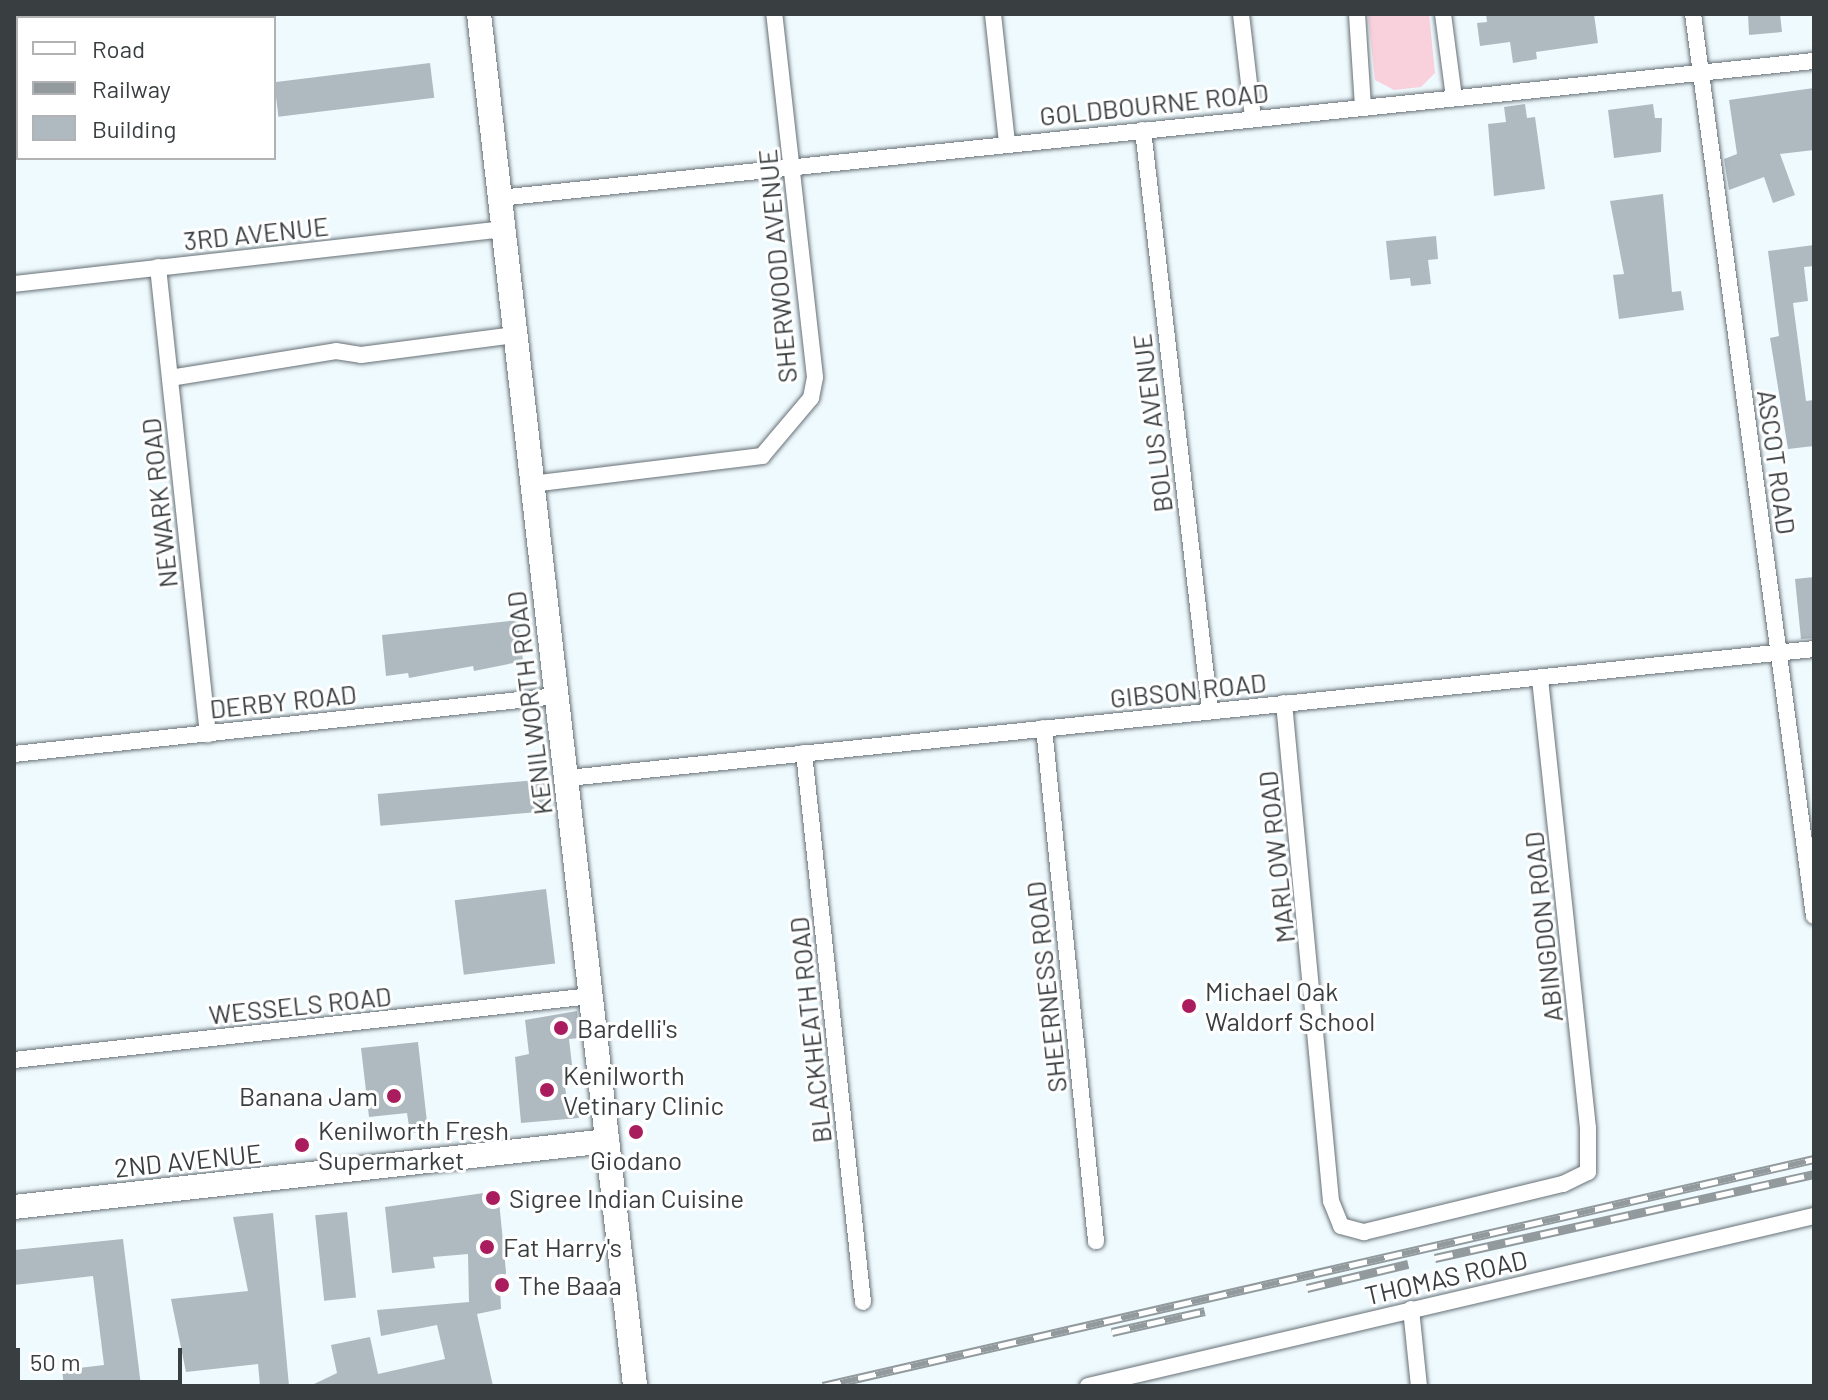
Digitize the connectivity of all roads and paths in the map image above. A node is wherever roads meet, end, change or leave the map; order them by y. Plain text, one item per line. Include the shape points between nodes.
1 (479, 14) edge
2 (774, 14) edge
3 (993, 14) edge
4 (1241, 14) edge
5 (1357, 14) edge
6 (1443, 14) edge
7 (1693, 14) edge
8 (1814, 61) edge
9 (1701, 73) junction
10 (1454, 97) junction
11 (1363, 106) junction
12 (1253, 118) junction
13 (1143, 130) junction
14 (1007, 143) junction
15 (792, 168) junction
16 (499, 198) junction
17 (503, 229) junction
18 (158, 267) junction
19 (14, 284) edge
20 (515, 335) junction
21 (170, 378) junction
22 (531, 484) junction
23 (1814, 649) edge
24 (1778, 653) junction
25 (1540, 678) junction
26 (557, 696) junction
27 (1284, 703) junction
28 (1210, 711) junction
29 (1044, 728) junction
30 (208, 734) junction
31 (804, 753) junction
32 (14, 754) edge
33 (568, 778) junction
34 (1814, 916) edge
35 (591, 996) junction
36 (14, 1060) edge
37 (607, 1141) junction
38 (1588, 1172) joint
39 (14, 1207) edge
40 (1814, 1216) edge
41 (1096, 1241) dead end
42 (863, 1302) dead end
43 (1411, 1309) junction
44 (635, 1386) edge
45 (1088, 1386) edge
46 (1419, 1386) edge

1 - 16 street, KENILWORTH ROAD
2 - 15 street, SHERWOOD AVENUE
3 - 14 street
4 - 12 street
5 - 11 street
6 - 10 street
7 - 9 street, ASCOT ROAD
8 - 9 street, GOLDBOURNE ROAD
9 - 10 street, GOLDBOURNE ROAD
9 - 24 street, ASCOT ROAD
10 - 11 street, GOLDBOURNE ROAD
11 - 12 street, GOLDBOURNE ROAD
12 - 13 street, GOLDBOURNE ROAD
13 - 14 street, GOLDBOURNE ROAD
13 - 28 street, BOLUS AVENUE
14 - 15 street, GOLDBOURNE ROAD
15 - 16 street, GOLDBOURNE ROAD
15 - 22 street, SHERWOOD AVENUE via 816,385 770,450 756,457
16 - 17 street, KENILWORTH ROAD
17 - 18 street, 3RD AVENUE
17 - 20 street, KENILWORTH ROAD
18 - 19 street, 3RD AVENUE
18 - 21 street, NEWARK ROAD
20 - 21 street via 361,355 336,351
20 - 22 street, KENILWORTH ROAD
21 - 30 street, NEWARK ROAD
22 - 26 street, KENILWORTH ROAD
23 - 24 street, GIBSON ROAD
24 - 25 street, GIBSON ROAD
24 - 34 street, ASCOT ROAD
25 - 27 street, GIBSON ROAD
25 - 38 street, ABINGDON ROAD via 1588,1128
26 - 30 street, DERBY ROAD
26 - 33 street, KENILWORTH ROAD
27 - 28 street, GIBSON ROAD
27 - 38 street, MARLOW ROAD via 1334,1216 1351,1231 1364,1232 1563,1184
28 - 29 street, GIBSON ROAD
29 - 31 street, GIBSON ROAD
29 - 41 street, SHEERNESS ROAD
30 - 32 street, DERBY ROAD
31 - 33 street, GIBSON ROAD
31 - 42 street, BLACKHEATH ROAD
33 - 35 street, KENILWORTH ROAD
35 - 36 street, WESSELS ROAD
35 - 37 street, KENILWORTH ROAD
37 - 39 street, 2ND AVENUE
37 - 44 street, KENILWORTH ROAD
40 - 43 street, THOMAS ROAD
43 - 45 street, THOMAS ROAD
43 - 46 street

